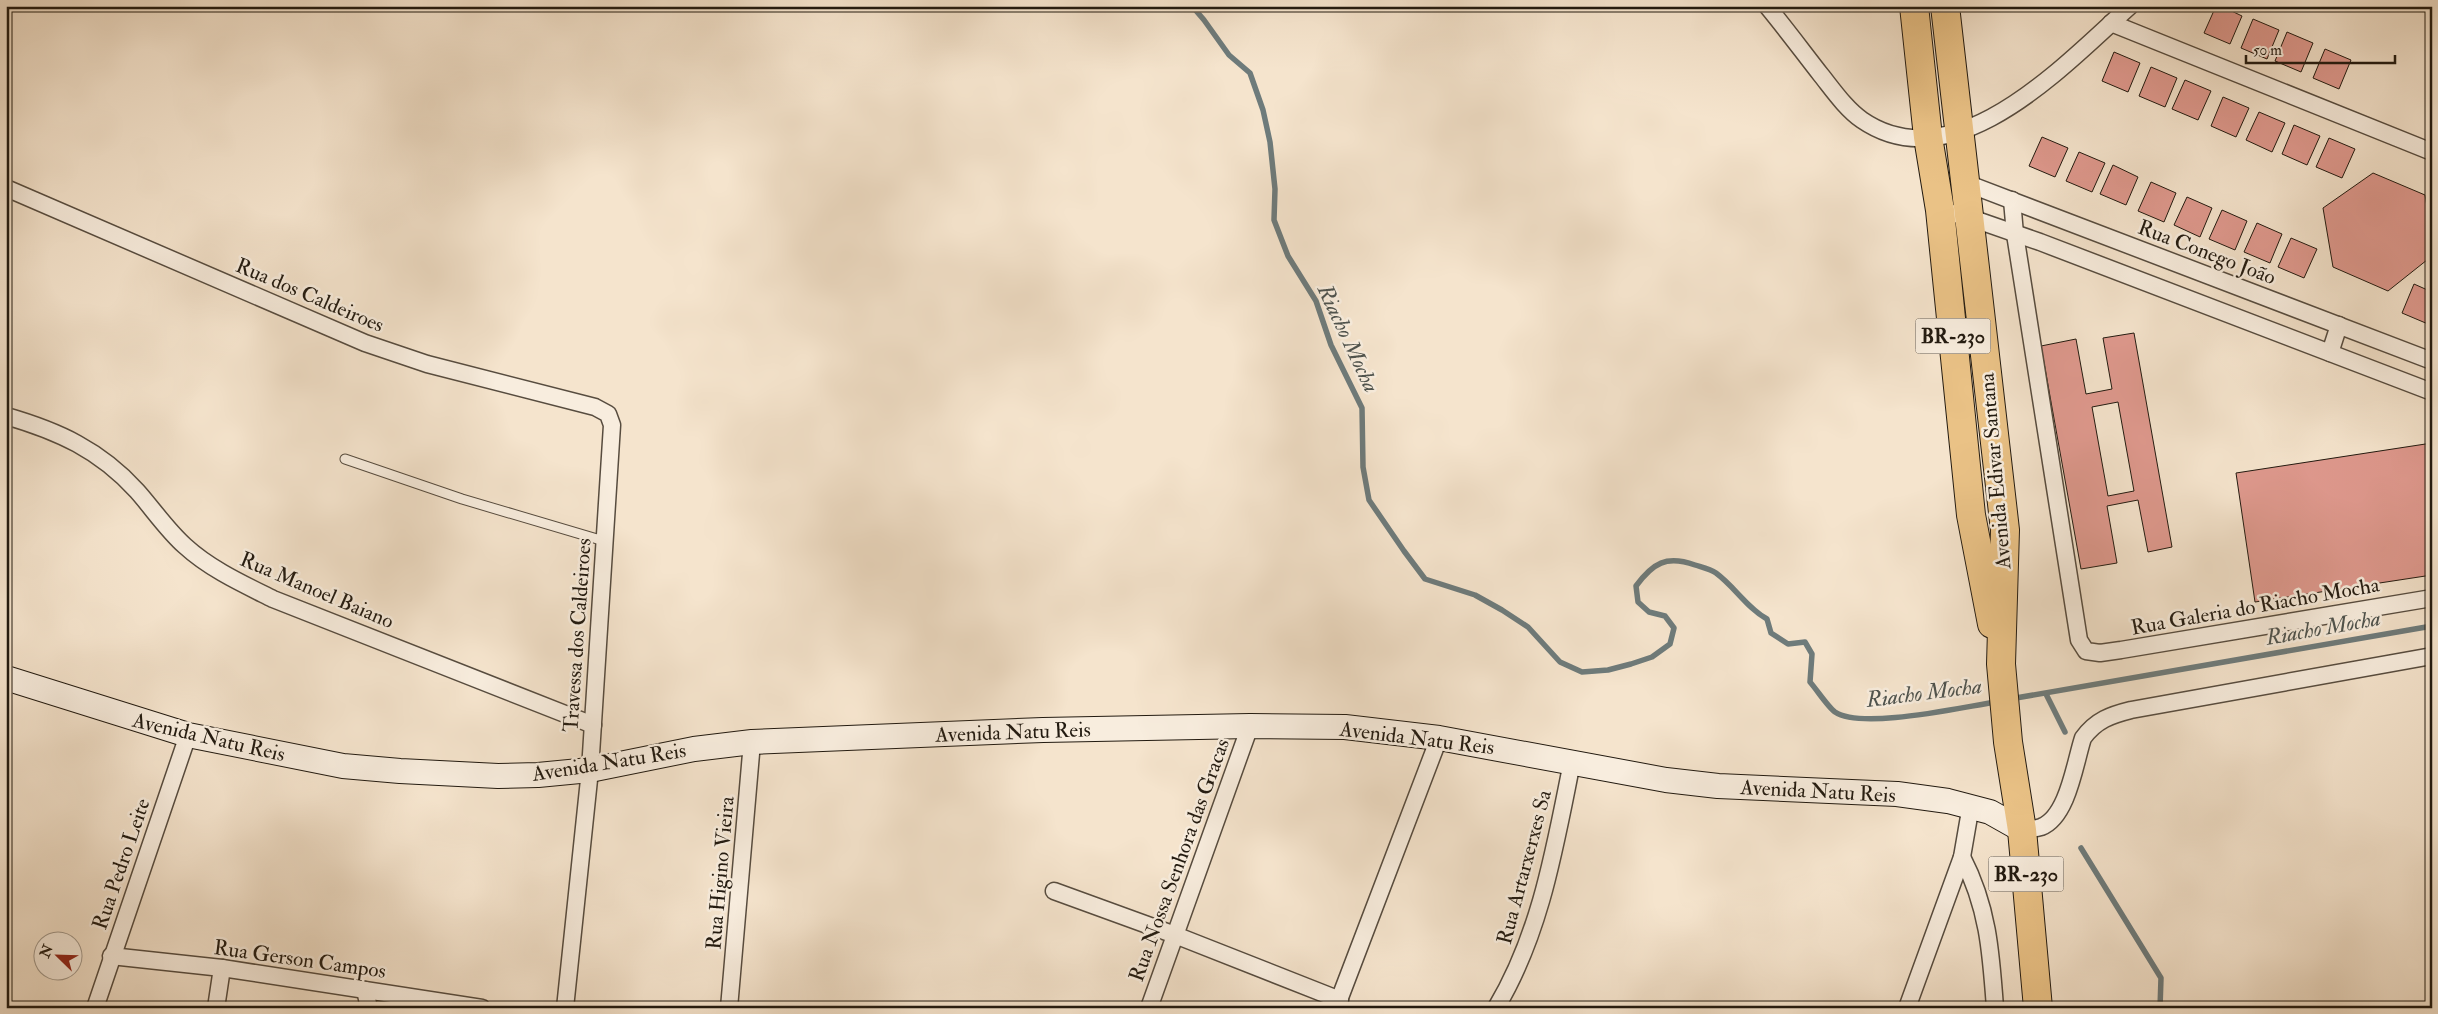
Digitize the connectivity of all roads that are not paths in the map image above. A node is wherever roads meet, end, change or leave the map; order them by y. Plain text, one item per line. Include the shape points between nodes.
1 (1767, 6) edge
2 (1914, 6) edge
3 (1946, 6) edge
4 (2130, 6) edge
5 (2111, 23) junction
6 (1959, 133) junction
7 (1928, 137) junction
8 (2432, 152) edge
9 (1966, 183) junction
10 (6, 188) edge
11 (2012, 200) junction
12 (1940, 210) junction
13 (1971, 218) junction
14 (2015, 234) junction
15 (2339, 325) junction
16 (2330, 353) junction
17 (2432, 361) edge
18 (2432, 392) edge
19 (608, 414) joint
20 (6, 416) edge
21 (345, 459) dead end
22 (604, 542) junction
23 (2432, 598) edge
24 (2432, 656) edge
25 (2001, 670) junction
26 (6, 678) edge
27 (593, 725) junction
28 (1250, 726) junction
29 (188, 735) junction
30 (1439, 738) junction
31 (752, 742) junction
32 (1572, 762) junction
33 (590, 770) junction
34 (1971, 806) junction
35 (2022, 830) junction
36 (1962, 857) junction
37 (1054, 891) dead end
38 (1175, 934) junction
39 (111, 956) junction
40 (222, 968) junction
41 (365, 990) junction
42 (1338, 1004) edge
43 (95, 1008) edge
44 (216, 1008) edge
45 (369, 1008) edge
46 (482, 1008) edge
47 (565, 1008) edge
48 (730, 1008) edge
49 (1149, 1008) edge
50 (1496, 1008) edge
51 (1907, 1008) edge
52 (1996, 1008) edge
53 (2038, 1008) edge

1 - 7 street via 1860,119 1903,138
2 - 7 highway, Avenida Edivar Santana / BR-230
3 - 6 highway, Avenida Edivar Santana / BR-230
4 - 5 street
5 - 6 street via 2057,70 1990,120
5 - 8 street
6 - 7 street
6 - 9 highway, Avenida Edivar Santana / BR-230
7 - 12 highway, Avenida Edivar Santana / BR-230
9 - 11 street, Rua Conego João
9 - 13 highway, Avenida Edivar Santana / BR-230
10 - 19 street, Rua dos Caldeiroes via 365,343 427,364 595,407
11 - 14 street
11 - 15 street, Rua Conego João
12 - 13 street
12 - 25 highway, Avenida Edivar Santana / BR-230 via 1970,515
13 - 14 street
13 - 25 highway, Avenida Edivar Santana / BR-230 via 2005,530
14 - 16 street
14 - 23 street, Rua Galeria do Riacho Mocha via 2079,640 2086,651 2121,650
15 - 16 street
15 - 17 street, Rua Conego João
16 - 18 street
19 - 22 street, Travessa dos Caldeiroes via 612,425
20 - 27 street, Rua Manoel Baiano via 67,437 100,458 123,477 185,546 231,578 273,599
21 - 22 lane
22 - 27 street, Travessa dos Caldeiroes
24 - 35 street via 2108,716 2083,738 2064,802 2054,818 2042,826
25 - 35 highway, BR-230
26 - 29 street, Avenida Natu Reis
27 - 33 street, Travessa dos Caldeiroes
28 - 30 street, Avenida Natu Reis via 1345,727
28 - 31 street, Avenida Natu Reis via 1042,730
28 - 38 street, Rua Nossa Senhora das Gracas
29 - 33 street, Avenida Natu Reis via 343,766 400,771 498,776
29 - 39 street, Rua Pedro Leite
30 - 32 street, Avenida Natu Reis
30 - 42 street
31 - 33 street, Avenida Natu Reis via 694,749
31 - 48 street, Rua Higino Vieira
32 - 34 street, Avenida Natu Reis via 1682,782 1897,794
32 - 50 street, Rua Artarxerxes Sa via 1538,912 1514,976
33 - 47 street, Travessa dos Caldeiroes
34 - 35 street, Avenida Natu Reis via 1990,812
34 - 36 street
35 - 53 highway, BR-230
36 - 51 street
36 - 52 street via 1980,894 1986,920
37 - 38 street
38 - 42 street
38 - 49 street, Rua Nossa Senhora das Gracas
39 - 40 street, Rua Gerson Campos
39 - 43 street, Rua Pedro Leite
40 - 41 street, Rua Gerson Campos
40 - 44 street
41 - 45 street
41 - 46 street, Rua Gerson Campos

